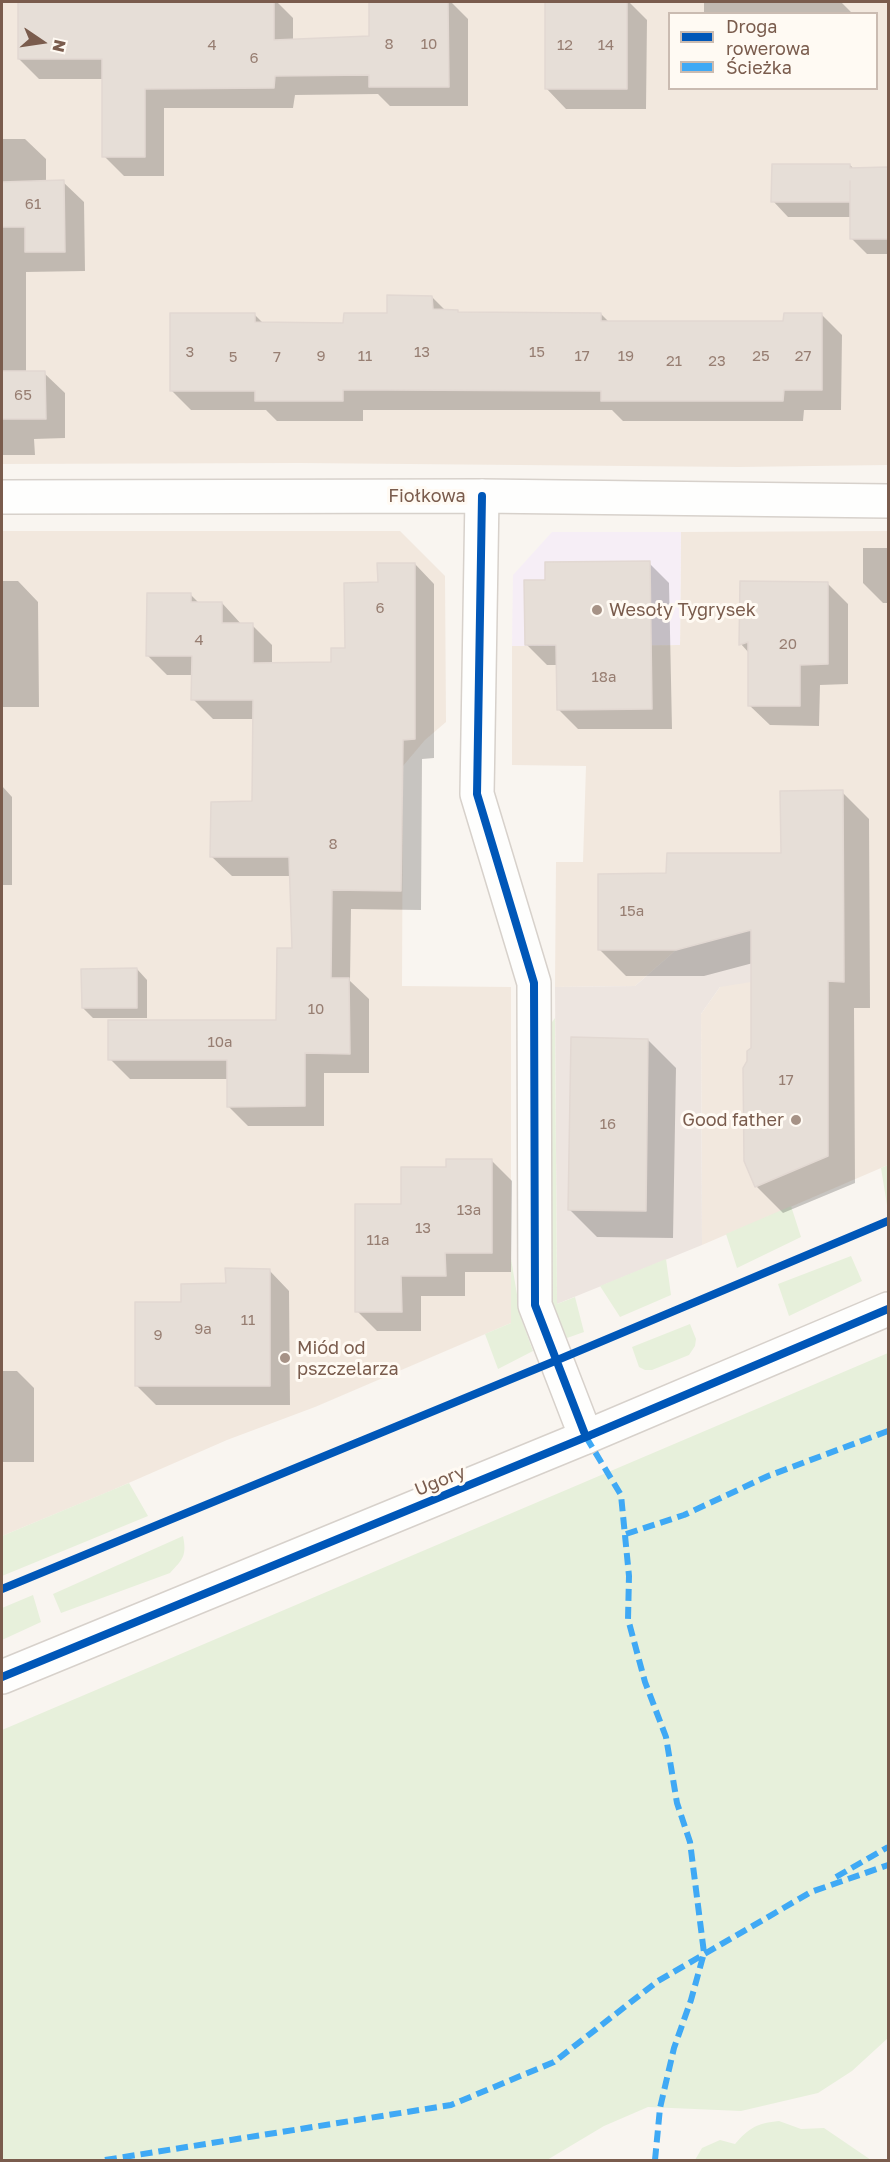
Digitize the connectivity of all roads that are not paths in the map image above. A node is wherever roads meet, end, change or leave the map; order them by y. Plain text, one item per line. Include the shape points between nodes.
1 (482, 496) junction
2 (2, 497) edge
3 (888, 501) edge
4 (888, 1309) edge
5 (586, 1437) junction
6 (2, 1677) edge

1 - 2 street, Fiołkowa
1 - 3 street, Fiołkowa
1 - 5 street via 477,794 534,983 535,1305
4 - 5 street, Ugory
5 - 6 street, Ugory

